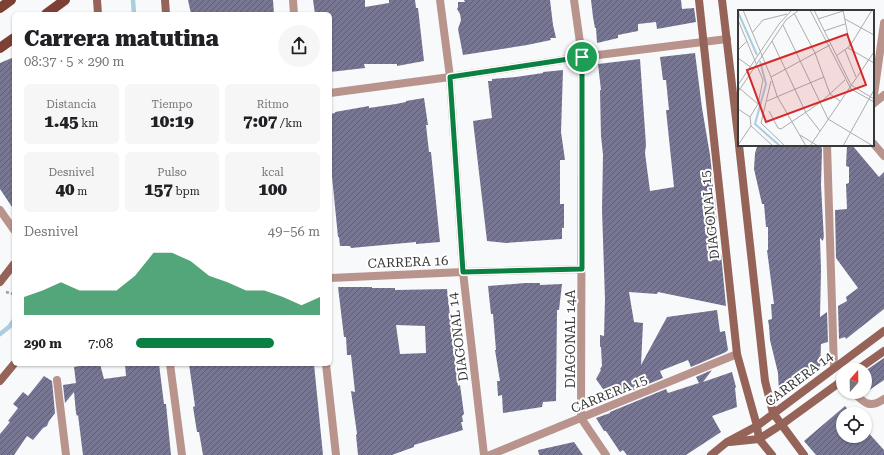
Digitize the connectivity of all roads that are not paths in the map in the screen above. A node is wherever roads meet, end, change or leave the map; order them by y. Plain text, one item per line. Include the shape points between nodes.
1 (11, 0) edge
2 (65, 0) edge
3 (97, 0) edge
4 (165, 0) edge
5 (293, 0) edge
6 (440, 0) edge
7 (574, 0) edge
8 (699, 0) edge
9 (722, 0) edge
10 (53, 3) edge
11 (0, 8) edge
12 (47, 12) edge
13 (98, 12) edge
14 (166, 12) edge
15 (294, 12) edge
16 (884, 23) edge
17 (12, 39) edge
18 (727, 39) junction
19 (704, 42) junction
20 (0, 48) edge
21 (582, 57) junction
22 (450, 77) junction
23 (332, 93) edge
24 (884, 95) edge
25 (874, 96) edge
26 (874, 102) edge
27 (738, 132) edge
28 (874, 144) edge
29 (739, 146) edge
30 (827, 146) edge
31 (884, 156) edge
32 (0, 210) edge
33 (12, 227) edge
34 (12, 267) edge
35 (582, 269) junction
36 (463, 272) junction
37 (332, 278) edge
38 (0, 282) edge
39 (884, 331) edge
40 (884, 351) edge
41 (737, 354) junction
42 (867, 363) edge
43 (12, 366) edge
44 (170, 366) edge
45 (326, 366) edge
46 (834, 368) junction
47 (57, 380) dead end
48 (0, 382) edge
49 (836, 386) edge
50 (861, 399) edge
51 (884, 399) edge
52 (774, 413) junction
53 (581, 418) junction
54 (781, 425) junction
55 (758, 426) junction
56 (759, 439) junction
57 (727, 442) junction
58 (66, 455) edge
59 (182, 455) edge
60 (336, 455) edge
61 (484, 455) edge
62 (490, 455) edge
63 (606, 455) edge
64 (711, 455) edge
65 (772, 455) edge
66 (804, 455) edge

1 - 11 main road
2 - 10 main road
3 - 13 street
4 - 14 street
5 - 15 street
6 - 22 street, DIAGONAL 14
7 - 21 street, DIAGONAL 14A
8 - 19 street, DIAGONAL 15
9 - 18 street
10 - 12 main road
16 - 25 street
17 - 20 main road
18 - 19 street
18 - 27 street
19 - 21 street
19 - 41 street, DIAGONAL 15
21 - 22 street
21 - 35 street, DIAGONAL 14A
22 - 23 street
22 - 36 street, DIAGONAL 14
24 - 26 street
28 - 31 street
29 - 52 street via 765,381
30 - 46 street
32 - 33 street
34 - 38 street
35 - 36 street, CARRERA 16
35 - 53 street, DIAGONAL 14A
36 - 37 street, CARRERA 16
36 - 61 street, DIAGONAL 14
39 - 46 street, CARRERA 14
40 - 42 street
41 - 53 street, CARRERA 15
41 - 55 street, DIAGONAL 15
43 - 48 street
44 - 59 street
45 - 60 street
46 - 52 street, CARRERA 14
47 - 58 street
49 - 54 street, CARRERA 14
50 - 51 street via 870,405
52 - 54 street
52 - 55 street, CARRERA 14
53 - 62 street, CARRERA 15
53 - 63 street
54 - 56 street, CARRERA 14
54 - 66 street
55 - 56 street, DIAGONAL 15
55 - 57 street, CARRERA 14
56 - 57 street, CARRERA 14
56 - 65 street
57 - 64 street, CARRERA 14

